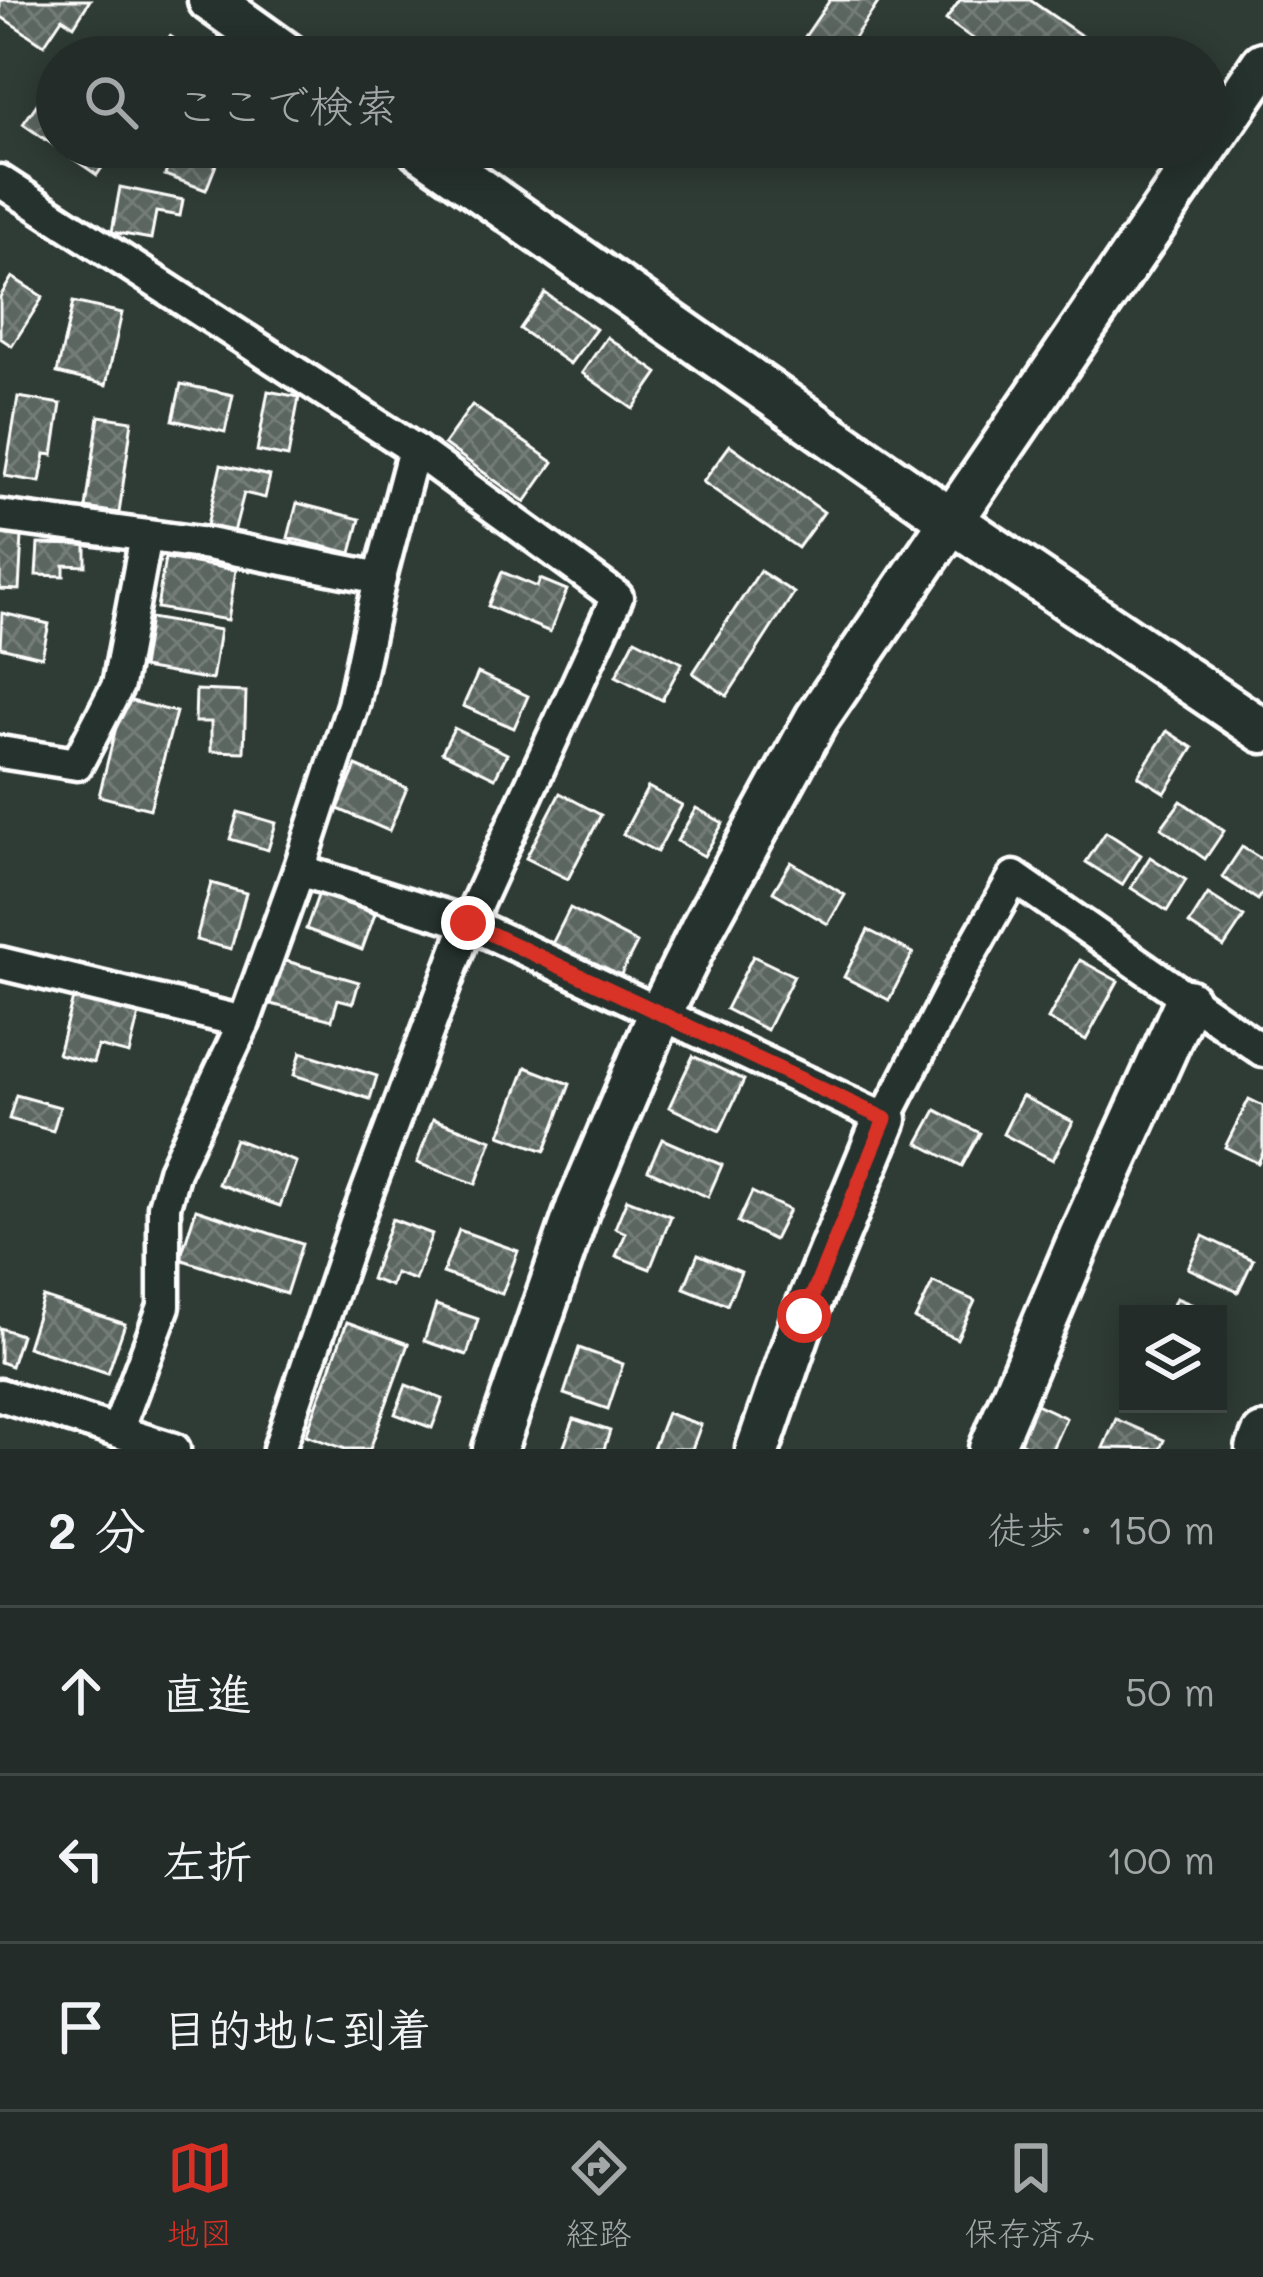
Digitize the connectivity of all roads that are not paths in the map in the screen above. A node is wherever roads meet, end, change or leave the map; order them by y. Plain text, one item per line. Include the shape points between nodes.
1 (210, 0) edge
2 (261, 36) edge
3 (1263, 64) edge
4 (1227, 117) edge
5 (448, 168) edge
6 (1192, 168) edge
7 (0, 181) edge
8 (414, 449) junction
9 (0, 516) edge
10 (951, 520) junction
11 (146, 536) junction
12 (380, 578) junction
13 (1263, 731) edge
14 (0, 752) edge
15 (299, 870) junction
16 (468, 923) junction
17 (0, 963) edge
18 (1187, 1000) junction
19 (660, 1014) junction
20 (244, 1022) junction
21 (1263, 1051) edge
22 (885, 1119) junction
23 (0, 1395) edge
24 (117, 1431) junction
25 (1263, 1436) edge
26 (174, 1449) edge
27 (279, 1449) edge
28 (495, 1449) edge
29 (758, 1449) edge
30 (991, 1449) edge
31 (1258, 1449) edge

1 - 2 street
3 - 4 street
5 - 10 street
6 - 10 street
7 - 8 street
8 - 12 street
8 - 16 street via 617,598
9 - 11 street
10 - 13 street
10 - 19 street via 817,718
11 - 12 street
11 - 14 street via 118,685 77,764
12 - 15 street via 353,705
15 - 16 street
15 - 20 street
16 - 19 street
16 - 27 street
17 - 20 street
18 - 21 street
18 - 22 street via 1014,877
18 - 30 street
19 - 22 street
19 - 28 street via 578,1208
20 - 24 street via 174,1171 164,1206 164,1306
22 - 29 street
23 - 24 street
24 - 26 street
25 - 31 street

